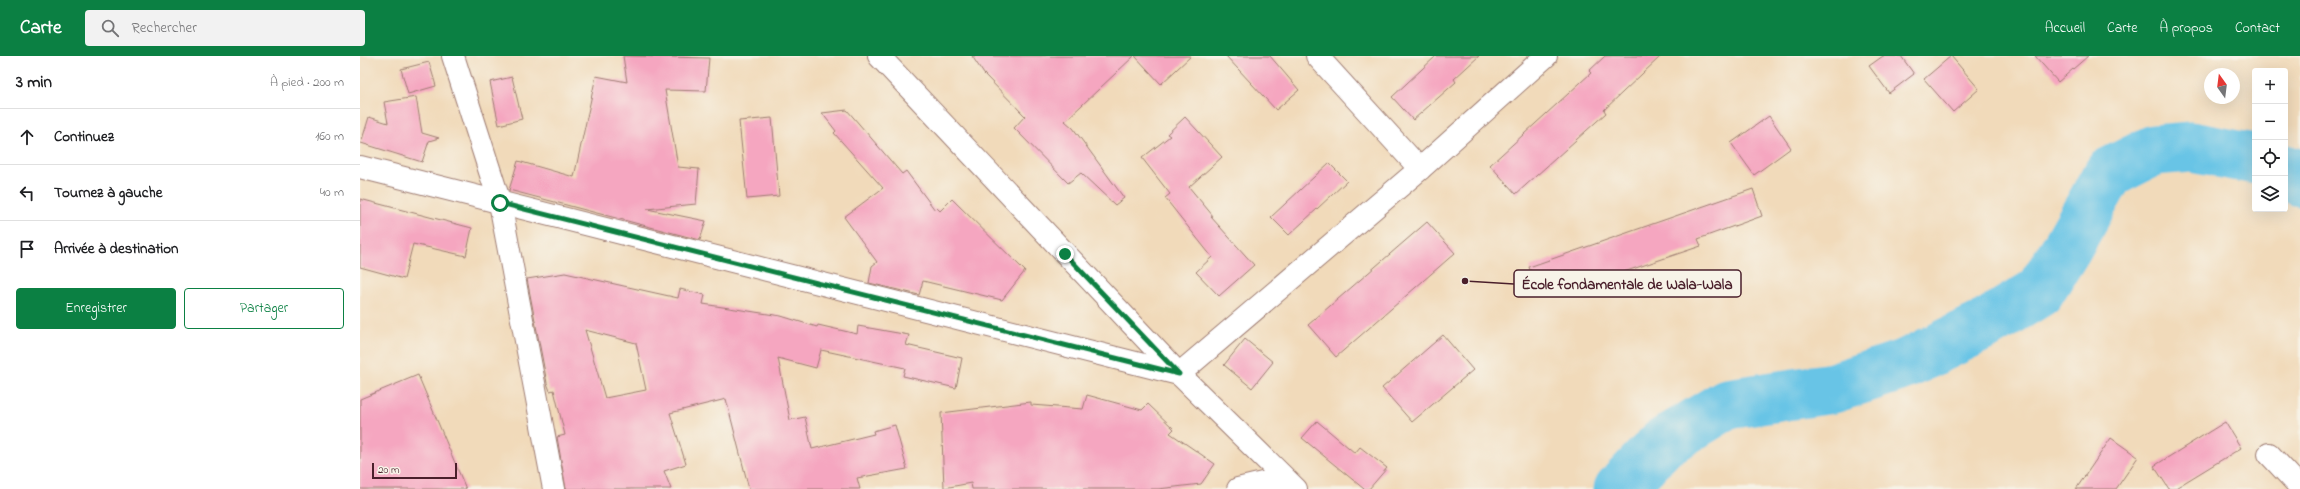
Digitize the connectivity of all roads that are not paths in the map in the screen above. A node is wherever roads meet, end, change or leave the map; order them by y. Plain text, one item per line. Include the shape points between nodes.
1 (453, 56) edge
2 (879, 56) edge
3 (1317, 56) edge
4 (1546, 56) edge
5 (360, 168) edge
6 (1420, 169) junction
7 (500, 203) junction
8 (1179, 374) junction
9 (2269, 454) dead end
10 (1290, 484) edge
11 (2300, 487) edge
12 (554, 489) edge
13 (1238, 489) edge

1 - 7 street
2 - 8 street
3 - 6 street
4 - 6 street
5 - 7 street
6 - 8 street
7 - 8 street
7 - 12 street
8 - 10 street
9 - 11 street
10 - 13 street

